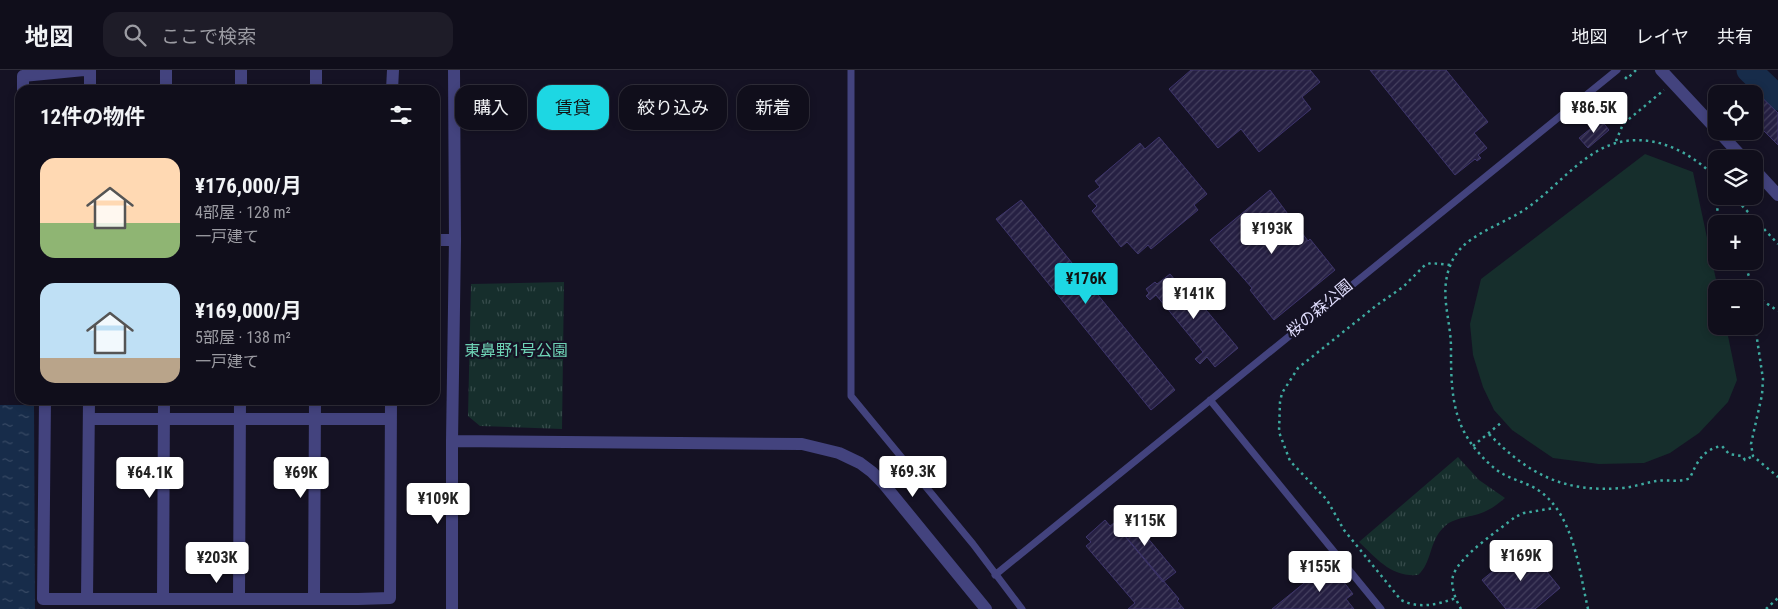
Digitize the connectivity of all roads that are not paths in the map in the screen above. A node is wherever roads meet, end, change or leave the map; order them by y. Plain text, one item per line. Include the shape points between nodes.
1 (84, 70) edge
2 (90, 70) edge
3 (166, 70) edge
4 (241, 70) edge
5 (316, 70) edge
6 (392, 70) edge
7 (454, 70) edge
8 (851, 70) edge
9 (1661, 70) edge
10 (1619, 72) edge
11 (23, 85) edge
12 (90, 85) edge
13 (166, 85) edge
14 (241, 85) edge
15 (316, 85) edge
16 (392, 85) edge
17 (1708, 120) edge
18 (1726, 140) edge
19 (1736, 150) edge
20 (1763, 179) edge
21 (1778, 195) edge
22 (440, 240) edge
23 (455, 240) junction
24 (1210, 400) junction
25 (45, 405) edge
26 (89, 405) edge
27 (164, 405) edge
28 (240, 405) edge
29 (315, 405) edge
30 (391, 405) edge
31 (164, 418) junction
32 (89, 419) junction
33 (315, 419) junction
34 (391, 419) junction
35 (240, 420) junction
36 (452, 441) junction
37 (995, 575) junction
38 (163, 598) junction
39 (239, 598) junction
40 (314, 598) junction
41 (87, 599) junction
42 (358, 604) edge
43 (452, 609) edge
44 (986, 609) edge
45 (1022, 609) edge
46 (1381, 609) edge

1 - 11 street via 23,76
2 - 12 street
3 - 13 street
4 - 14 street
5 - 15 street
6 - 16 street
7 - 23 street
8 - 37 lane via 851,396 974,544
9 - 17 street
10 - 24 lane
18 - 19 street
20 - 21 street
22 - 23 street
23 - 36 street
24 - 37 lane
24 - 46 lane
25 - 41 street via 43,599
26 - 32 street
27 - 31 street
28 - 35 street
29 - 33 street
30 - 34 street
31 - 32 street
31 - 35 street
31 - 38 street
32 - 41 street
33 - 34 street
33 - 35 street
33 - 40 street
34 - 42 street via 390,598
35 - 39 street
36 - 43 street
36 - 44 street via 802,444 829,449 860,463 883,483
37 - 45 lane
38 - 39 street
38 - 41 street
39 - 40 street
40 - 42 street

